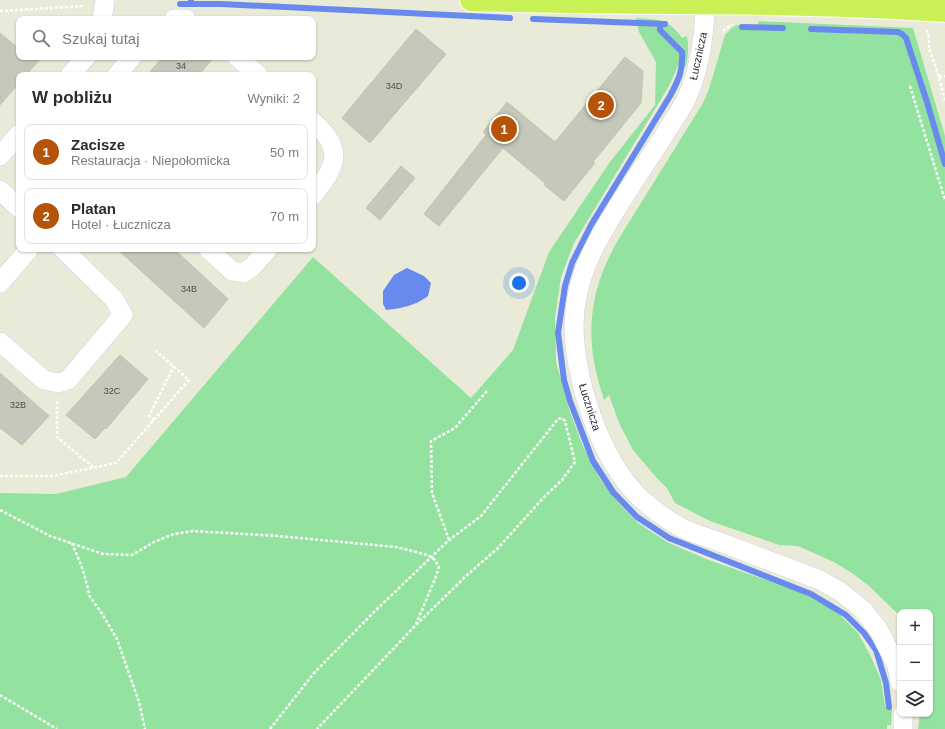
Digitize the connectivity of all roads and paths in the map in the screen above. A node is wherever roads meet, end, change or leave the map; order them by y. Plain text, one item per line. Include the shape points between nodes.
1 (471, 0) edge
2 (706, 1) edge
3 (104, 8) edge
4 (0, 11) edge
5 (933, 12) edge
6 (723, 32) dead end
7 (721, 37) dead end
8 (83, 60) edge
9 (130, 60) edge
10 (240, 60) edge
11 (73, 72) edge
12 (120, 72) edge
13 (254, 72) edge
14 (939, 76) junction
15 (945, 76) edge
16 (910, 86) dead end
17 (945, 101) edge
18 (316, 125) edge
19 (16, 137) edge
20 (0, 156) edge
21 (0, 190) edge
22 (316, 192) edge
23 (945, 200) edge
24 (16, 205) edge
25 (27, 252) edge
26 (66, 252) edge
27 (211, 252) edge
28 (265, 252) edge
29 (0, 283) edge
30 (0, 342) edge
31 (156, 351) dead end
32 (174, 366) junction
33 (58, 383) junction
34 (487, 391) dead end
35 (154, 420) junction
36 (94, 468) junction
37 (0, 476) edge
38 (0, 510) edge
39 (449, 540) junction
40 (72, 543) junction
41 (432, 557) junction
42 (415, 626) junction
43 (900, 681) edge
44 (0, 695) edge
45 (903, 717) edge
46 (57, 729) edge
47 (145, 729) edge
48 (270, 729) edge
49 (317, 729) edge
50 (903, 729) edge

1 - 2 main road
2 - 5 main road
2 - 43 street, Łucznicza via 698,69 688,97 604,229 582,275 574,326 576,358 582,384 604,447 634,492 651,508 681,527 820,580 841,592 863,610 878,629 897,666
3 - 4 path
5 - 14 path via 926,29 929,48
6 - 7 path
8 - 11 street
9 - 12 street
10 - 13 street
14 - 15 path
14 - 17 path
16 - 23 path
18 - 22 street via 331,142 334,163 326,180
19 - 20 street
21 - 24 street
25 - 29 street
26 - 33 street via 114,299 123,315 68,380
27 - 28 street via 232,271 243,273
30 - 33 street via 44,380
31 - 32 path
32 - 35 path via 149,416
32 - 35 path via 189,380
33 - 36 path via 57,437
34 - 39 path via 455,428 431,441 432,493
35 - 36 path via 116,463
36 - 37 path via 53,476
38 - 40 path via 50,536
39 - 41 path
39 - 42 path via 481,516 558,419 562,418 565,421 575,462 562,480 498,548
40 - 41 path via 103,554 132,555 174,534 193,531 396,547
40 - 47 path via 90,597 117,639 139,702
41 - 42 path via 439,567
41 - 48 path via 314,673
42 - 49 path
44 - 46 path
45 - 50 street

